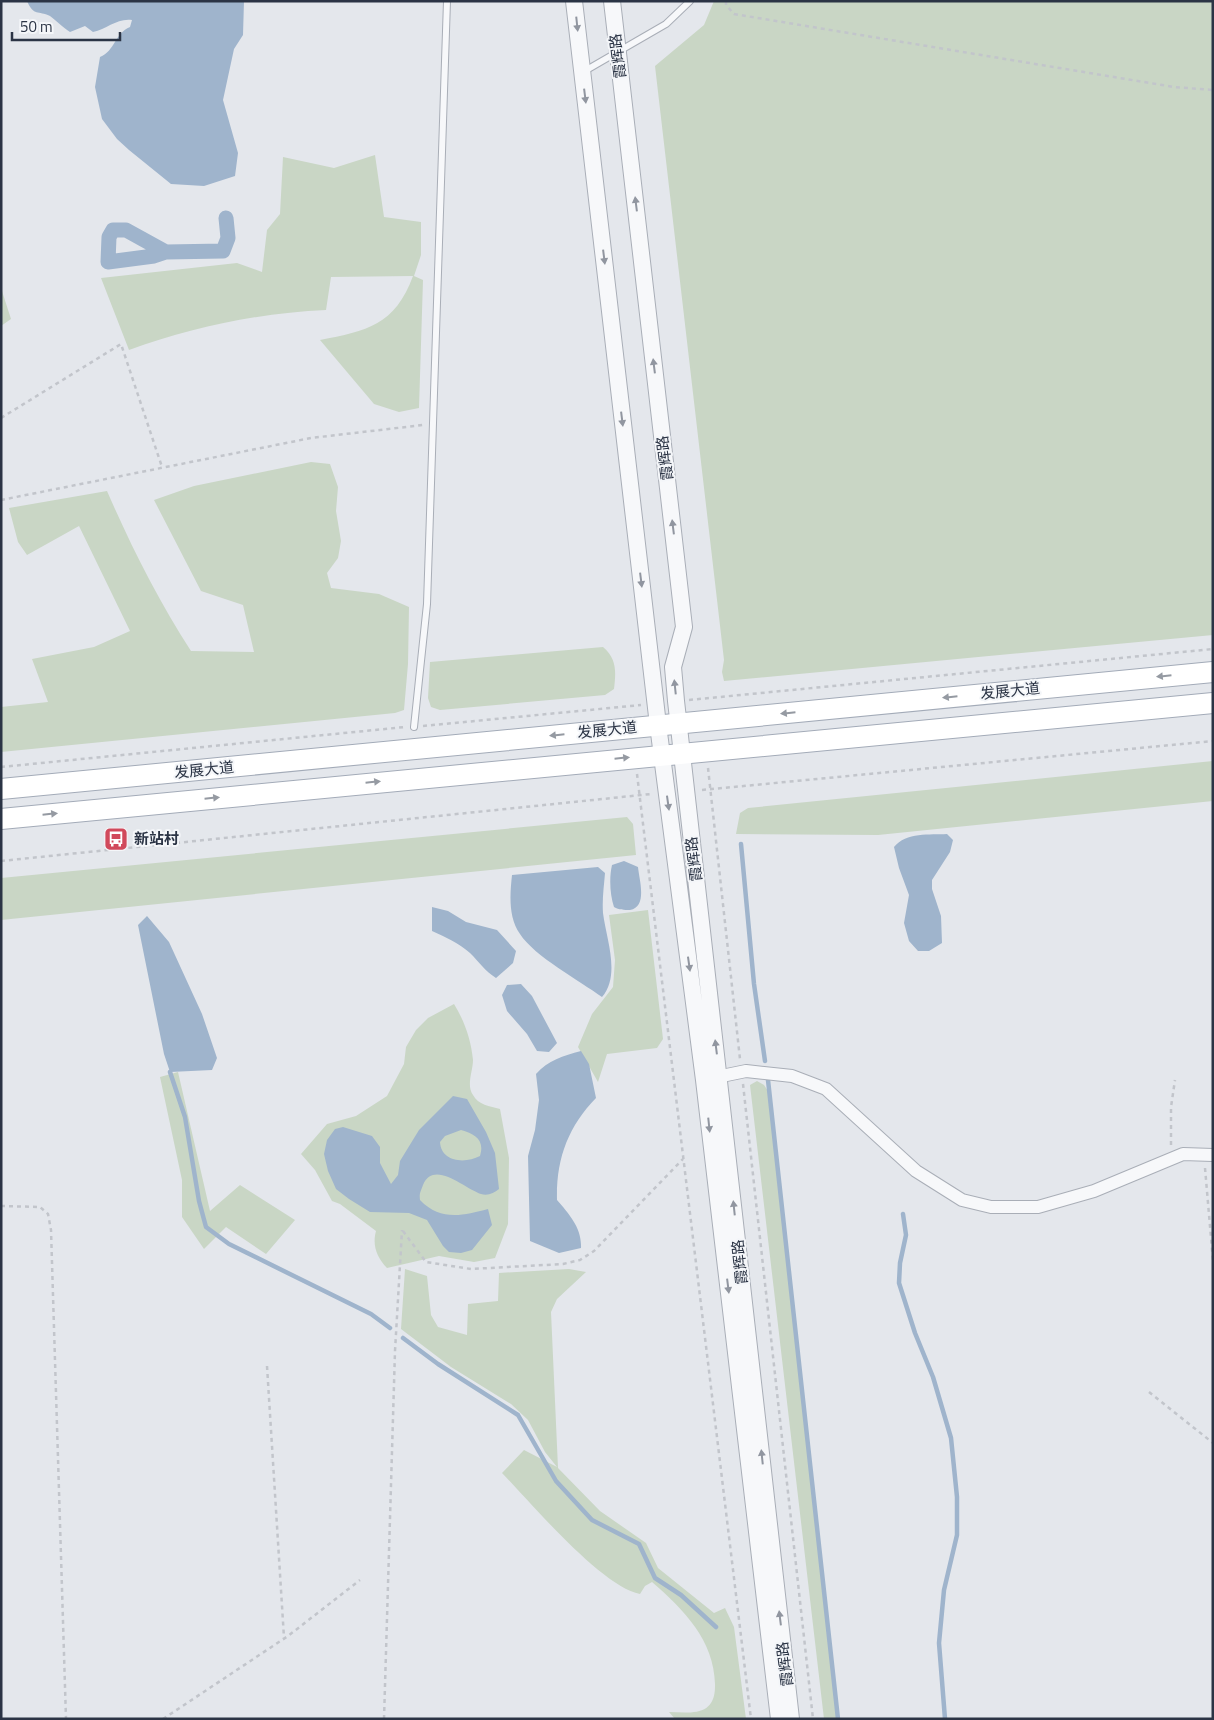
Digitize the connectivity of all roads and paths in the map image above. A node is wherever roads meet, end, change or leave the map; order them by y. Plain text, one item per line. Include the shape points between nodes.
1 (447, 1) edge
2 (574, 1) edge
3 (612, 1) edge
4 (690, 1) edge
5 (726, 1) edge
6 (618, 54) junction
7 (582, 72) junction
8 (1213, 90) edge
9 (1, 418) edge
10 (432, 424) junction
11 (162, 467) junction
12 (1, 500) edge
13 (1213, 649) edge
14 (1213, 672) edge
15 (701, 699) junction
16 (676, 701) junction
17 (655, 703) junction
18 (1213, 703) edge
19 (628, 706) junction
20 (703, 721) junction
21 (679, 723) junction
22 (658, 726) junction
23 (414, 727) junction
24 (631, 728) junction
25 (1213, 741) edge
26 (706, 750) junction
27 (682, 753) junction
28 (661, 754) junction
29 (634, 757) junction
30 (1, 766) edge
31 (1, 789) edge
32 (711, 789) junction
33 (686, 791) junction
34 (666, 793) junction
35 (639, 796) junction
36 (1, 819) edge
37 (1, 860) edge
38 (742, 1072) junction
39 (712, 1078) junction
40 (1175, 1080) dead end
41 (1208, 1155) edge
42 (683, 1159) junction
43 (1171, 1159) junction
44 (1, 1206) edge
45 (1213, 1261) edge
46 (267, 1366) dead end
47 (1149, 1392) dead end
48 (1213, 1443) edge
49 (360, 1580) dead end
50 (284, 1638) junction
51 (66, 1719) edge
52 (163, 1719) edge
53 (384, 1719) edge
54 (751, 1719) edge
55 (779, 1719) edge
56 (791, 1719) edge
57 (813, 1719) edge

1 - 10 lane
2 -> 7 street, 霞辉路
3 - 6 street, 霞辉路
4 - 6 lane via 666,24
5 - 8 path via 734,14 1174,87
6 - 7 lane
16 -> 6 street, 霞辉路 via 673,667 684,627
7 -> 17 street, 霞辉路
9 - 11 path via 121,344
10 - 11 path via 311,438
10 - 23 lane via 427,604
11 - 12 path
13 - 15 path
14 -> 20 main road, 发展大道
15 - 16 path
15 - 20 path
16 - 21 street, 霞辉路
17 - 19 path
17 - 22 street, 霞辉路
18 - 26 main road, 发展大道
19 - 23 path
19 - 24 path
20 - 21 main road, 发展大道
21 - 22 main road, 发展大道
21 - 27 street, 霞辉路
22 - 24 main road, 发展大道
22 - 28 street, 霞辉路
23 - 30 path
24 -> 31 main road, 发展大道
25 - 32 path
26 - 27 main road, 发展大道
26 - 32 path
27 - 28 main road, 发展大道
27 - 33 street, 霞辉路
28 - 29 main road, 发展大道
28 - 34 street, 霞辉路
29 - 35 path
36 -> 29 main road, 发展大道
32 - 33 path
32 - 38 path
39 -> 33 street, 霞辉路
34 - 35 path
34 -> 39 street, 霞辉路
35 - 37 path
35 - 42 path
38 - 39 street
38 - 43 street via 792,1076 826,1089 916,1171 962,1200 991,1207 1038,1207 1094,1191
38 - 57 path
39 -> 55 street, 霞辉路
56 -> 39 street, 霞辉路
40 - 43 path via 1171,1107
41 - 43 street via 1183,1154
41 - 45 path
42 - 53 path via 594,1251 580,1260 564,1264 471,1269 436,1264 426,1262 402,1230 395,1351
42 - 54 path
44 - 51 path via 40,1207 48,1214 51,1230
46 - 50 path
47 - 48 path
49 - 50 path
50 - 52 path

